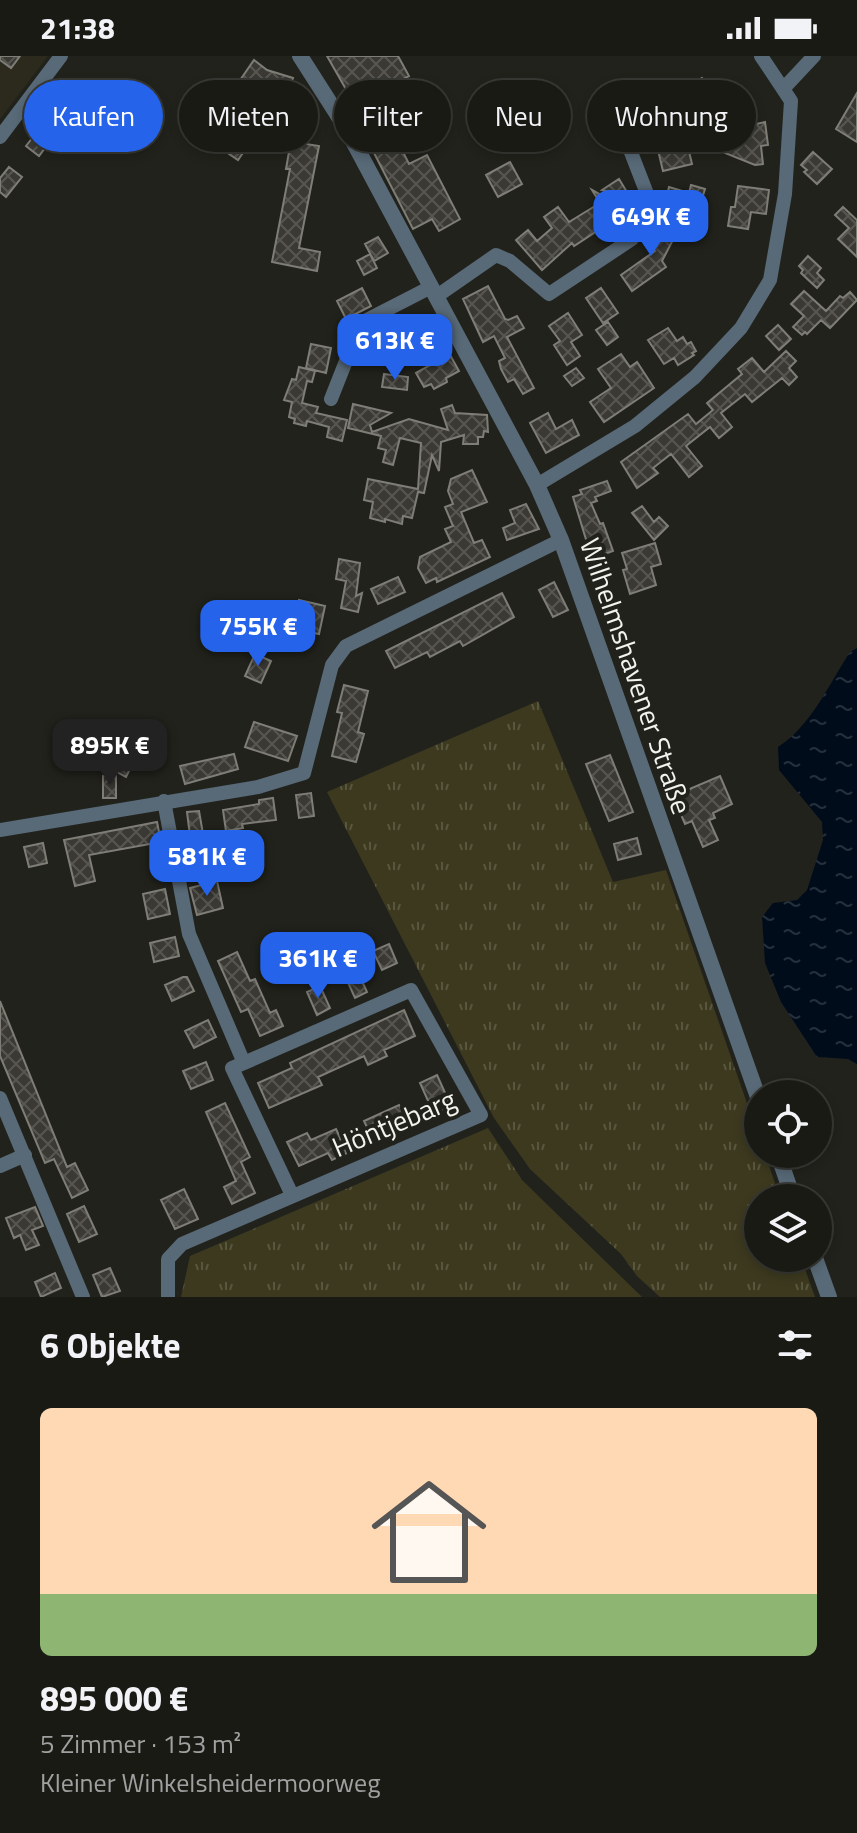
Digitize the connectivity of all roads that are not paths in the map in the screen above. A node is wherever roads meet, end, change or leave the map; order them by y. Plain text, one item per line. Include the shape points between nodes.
1 (61, 56) edge
2 (300, 56) edge
3 (761, 56) edge
4 (814, 56) edge
5 (784, 88) junction
6 (0, 137) edge
7 (631, 152) edge
8 (434, 291) junction
9 (331, 399) dead end
10 (537, 485) junction
11 (561, 540) junction
12 (164, 801) junction
13 (0, 830) edge
14 (244, 1063) junction
15 (752, 1080) edge
16 (0, 1098) edge
17 (25, 1155) junction
18 (0, 1166) edge
19 (292, 1195) junction
20 (820, 1272) edge
21 (83, 1297) edge
22 (168, 1297) edge
23 (829, 1297) edge

1 - 6 street
2 - 8 street, Wilhelmshavener Straße via 346,128
3 - 5 street
4 - 5 street
5 - 10 street via 791,101 785,194 770,280 752,313 695,377 635,426
7 - 8 street via 651,204 632,239 549,294 496,255
8 - 9 street via 361,323
8 - 10 street, Wilhelmshavener Straße
10 - 11 street, Wilhelmshavener Straße
11 - 12 street via 346,646 332,665 304,773 258,787
11 - 15 street, Wilhelmshavener Straße
12 - 13 street
12 - 14 street via 189,934
14 - 19 street via 232,1068
14 - 19 street, Höntjebarg via 411,990 481,1115
16 - 17 street
17 - 18 street
17 - 21 street
19 - 22 street, Höntjebarg via 182,1244 168,1259
20 - 23 street

